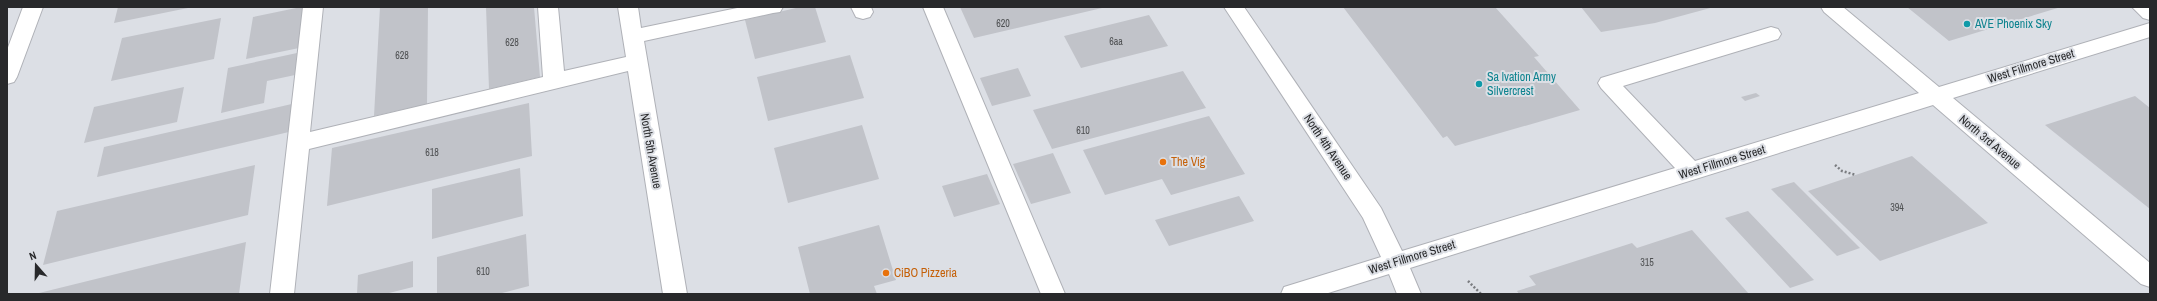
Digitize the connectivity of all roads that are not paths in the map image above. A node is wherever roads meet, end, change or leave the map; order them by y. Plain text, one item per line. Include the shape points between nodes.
1 (33, 7) edge
2 (313, 7) edge
3 (548, 7) edge
4 (628, 7) edge
5 (773, 7) edge
6 (933, 7) edge
7 (1234, 7) edge
8 (1831, 7) edge
9 (2142, 7) edge
10 (2148, 28) edge
11 (1771, 34) dead end
12 (633, 37) junction
13 (636, 62) junction
14 (7, 77) edge
15 (554, 81) junction
16 (1935, 96) junction
17 (298, 143) junction
18 (1691, 171) junction
19 (1396, 263) junction
20 (2150, 277) edge
21 (282, 294) edge
22 (676, 294) edge
23 (1053, 294) edge
24 (1293, 294) edge
25 (1409, 294) edge

1 - 14 street
2 - 17 street
3 - 15 street
4 - 12 street, North 5th Avenue
5 - 12 street
6 - 23 street
7 - 19 street, North 4th Avenue via 1373,214
8 - 16 street, North 3rd Avenue
9 - 10 street
10 - 16 street, West Fillmore Street
11 - 18 street via 1608,84
12 - 13 street, North 5th Avenue
13 - 15 street
13 - 22 street, North 5th Avenue
15 - 17 street
16 - 18 street, West Fillmore Street
16 - 20 street, North 3rd Avenue
17 - 21 street
18 - 19 street, West Fillmore Street
19 - 24 street, West Fillmore Street
19 - 25 street, North 4th Avenue

